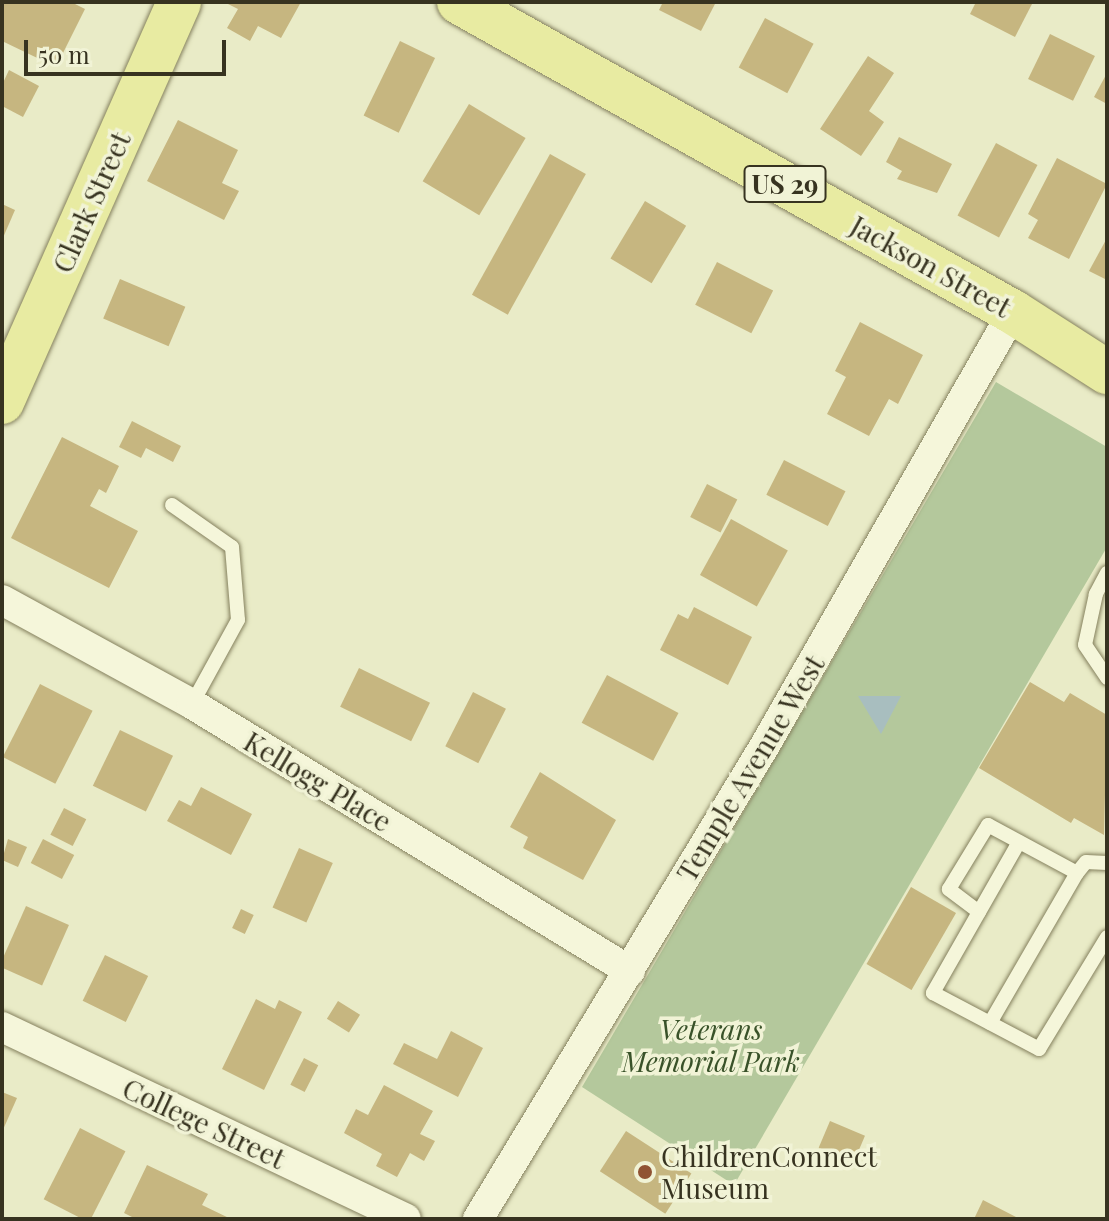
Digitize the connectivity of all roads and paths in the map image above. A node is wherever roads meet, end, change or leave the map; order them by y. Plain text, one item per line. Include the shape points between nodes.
1 (179, 2) edge
2 (459, 2) edge
3 (1013, 312) junction
4 (1107, 372) edge
5 (2, 402) edge
6 (172, 505) dead end
7 (1107, 573) edge
8 (2, 600) edge
9 (1107, 678) edge
10 (192, 704) junction
11 (1019, 842) junction
12 (1107, 863) edge
13 (1077, 873) junction
14 (979, 912) junction
15 (1107, 937) edge
16 (630, 971) junction
17 (990, 1023) junction
18 (2, 1027) edge
19 (406, 1219) edge
20 (478, 1219) edge

1 - 5 main road, Clark Street
2 - 3 main road, Jackson Street / US 29
3 - 4 main road, Jackson Street / US 29
3 - 16 street, Temple Avenue West
6 - 10 lane via 232,547 238,620
7 - 9 lane via 1096,594 1085,645
8 - 10 street, Kellogg Place
10 - 16 street, Kellogg Place
11 - 13 lane
11 - 14 lane
11 - 14 lane via 988,825 982,829 949,889
12 - 13 lane via 1086,862
13 - 17 lane
14 - 17 lane via 933,993
15 - 17 lane via 1039,1049
16 - 20 street, Temple Avenue West
18 - 19 street, College Street

